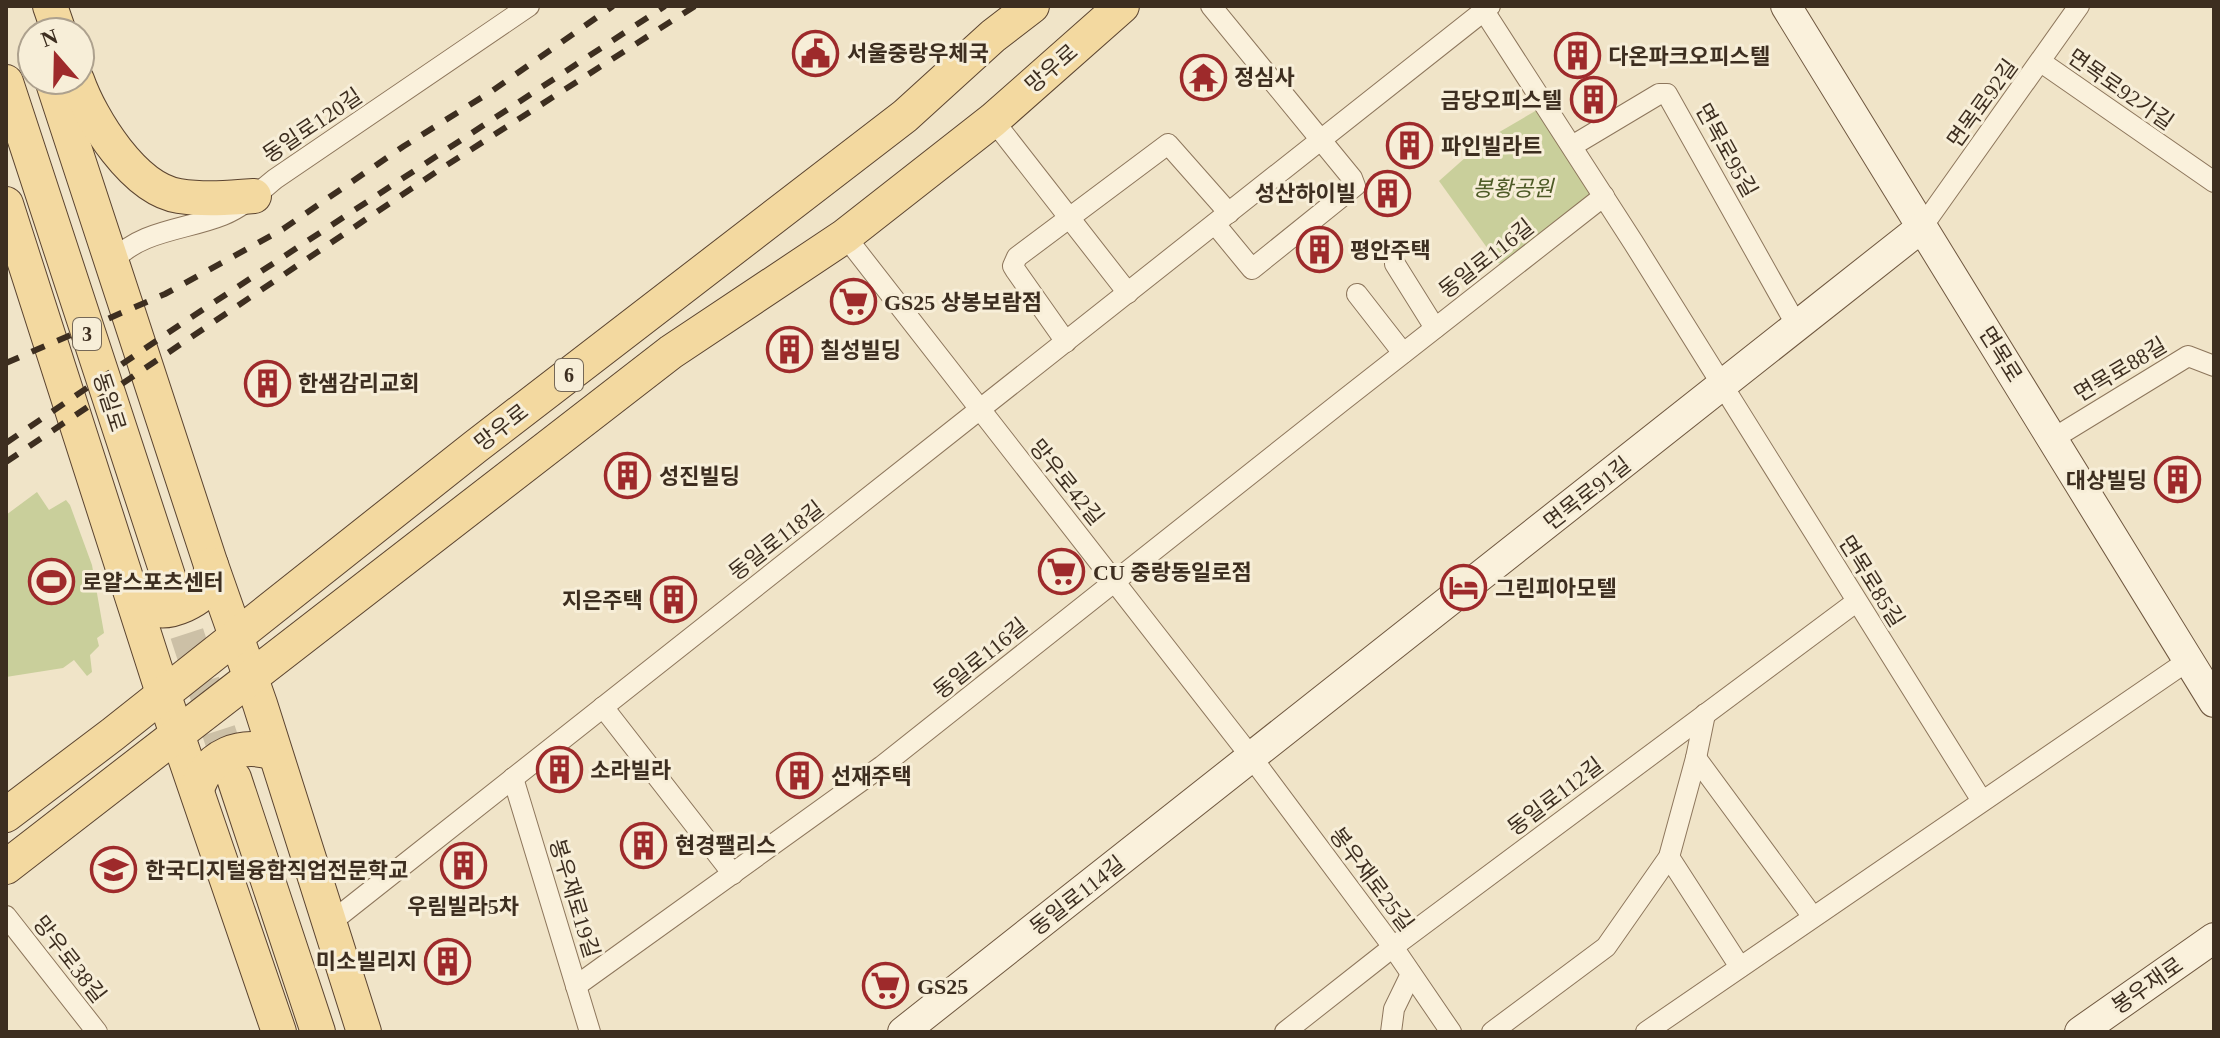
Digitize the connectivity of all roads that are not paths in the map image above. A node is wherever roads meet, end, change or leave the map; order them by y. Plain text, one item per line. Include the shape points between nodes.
1 (529, 6) edge
2 (1032, 6) edge
3 (1122, 6) edge
4 (1211, 6) edge
5 (1786, 6) edge
6 (2079, 6) edge
7 (1487, 8) edge
8 (2041, 62) junction
9 (6, 82) edge
10 (57, 96) edge
11 (83, 96) edge
12 (993, 120) junction
13 (1322, 138) junction
14 (1572, 146) junction
15 (2214, 182) edge
16 (254, 196) junction
17 (1604, 196) junction
18 (6, 204) edge
19 (1069, 216) junction
20 (1222, 218) junction
21 (1922, 227) junction
22 (845, 236) junction
23 (113, 261) junction
24 (1395, 264) dead end
25 (1128, 293) junction
26 (1357, 294) dead end
27 (1797, 326) junction
28 (1435, 328) junction
29 (1066, 342) junction
30 (1403, 353) junction
31 (2214, 366) edge
32 (1723, 385) junction
33 (980, 411) junction
34 (2054, 438) junction
35 (211, 565) junction
36 (1115, 581) junction
37 (171, 585) tunnel mouth
38 (133, 594) junction
39 (1856, 602) junction
40 (236, 636) junction
41 (2189, 660) junction
42 (250, 677) junction
43 (163, 693) junction
44 (2214, 702) edge
45 (603, 707) junction
46 (1705, 714) junction
47 (177, 733) junction
48 (274, 753) junction
49 (1252, 758) junction
50 (1696, 758) junction
51 (234, 778) tunnel mouth
52 (513, 778) junction
53 (197, 789) junction
54 (1982, 801) junction
55 (6, 815) edge
56 (1669, 857) junction
57 (6, 867) edge
58 (733, 874) junction
59 (6, 916) edge
60 (1813, 917) junction
61 (330, 923) junction
62 (2214, 938) edge
63 (1393, 947) junction
64 (1740, 967) junction
65 (1411, 974) junction
66 (576, 986) junction
67 (97, 1032) edge
68 (279, 1032) edge
69 (318, 1032) edge
70 (364, 1032) edge
71 (590, 1032) edge
72 (903, 1032) edge
73 (1285, 1032) edge
74 (1391, 1032) edge
75 (1451, 1032) edge
76 (1492, 1032) edge
77 (1646, 1032) edge
78 (2080, 1032) edge

1 - 16 street, 동일로120길
2 - 40 main road, 망우로 / 6 via 905,116
3 - 12 main road, 망우로 / 6
4 - 13 street
5 - 21 street, 면목로
6 - 8 street, 면목로92길
7 - 13 street
7 - 14 street
8 - 15 street, 면목로92가길
8 - 21 street, 면목로92길
9 - 37 main road, 동일로 / 3
10 - 23 main road
11 - 16 main road via 115,149 156,188 210,199
12 - 19 street
12 - 22 main road, 망우로 / 6
13 - 20 street
13 - 20 street via 1354,182 1342,198 1252,269
14 - 17 street
14 - 27 street, 면목로95길 via 1667,94
16 - 23 street, 동일로120길 via 220,216 131,244
17 - 28 street, 동일로116길
17 - 32 street
18 - 38 main road
19 - 20 street via 1168,144
19 - 25 street
19 - 29 street via 1017,257 1013,266
20 - 25 street
21 - 27 street, 면목로91길
21 - 34 street, 면목로
22 - 33 street, 망우로42길
22 - 42 main road, 망우로 / 6 via 671,352
23 - 35 main road
24 - 28 street, 동일로116길
25 - 29 street
26 - 30 street
27 - 32 street, 면목로91길
28 - 30 street, 동일로116길
29 - 33 street
30 - 36 street, 동일로116길
31 - 34 street, 면목로88길 via 2188,356
32 - 39 street, 면목로85길
32 - 49 street, 면목로91길
33 - 36 street, 망우로42길
33 - 45 street, 동일로118길
34 - 41 street, 면목로
35 - 38 main road via 204,592 175,608 150,608
35 - 40 main road
36 - 49 street, 망우로42길
36 - 58 street, 동일로116길 via 882,766
38 - 43 main road
39 - 46 street, 동일로112길
39 - 54 street, 면목로85길
40 - 42 main road
40 - 43 main road, 망우로 / 6
41 - 44 street, 면목로
41 - 54 street
42 - 47 main road, 망우로
42 - 48 main road
43 - 47 main road
43 - 55 main road, 망우로 / 6
45 - 52 street, 동일로118길
45 - 58 street
46 - 50 street
46 - 63 street, 동일로112길
47 - 53 main road
47 - 57 main road
48 - 53 main road via 249,748 221,757 201,775
48 - 61 main road
49 - 63 street, 봉우재로25길
49 - 72 street, 동일로114길
50 - 56 street
50 - 60 street
51 - 69 main road
52 - 61 street, 동일로118길
52 - 66 street, 봉우재로19길
53 - 68 main road
54 - 60 street
56 - 64 street
56 - 76 street via 1606,947
58 - 66 street, 동일로116길
59 - 67 street, 망우로38길
60 - 64 street
61 - 70 main road
62 - 78 street, 봉우재로
63 - 65 street, 봉우재로25길
63 - 73 street, 동일로112길
64 - 77 street
65 - 74 street via 1394,1009
65 - 75 street, 봉우재로25길
66 - 71 street, 봉우재로19길

